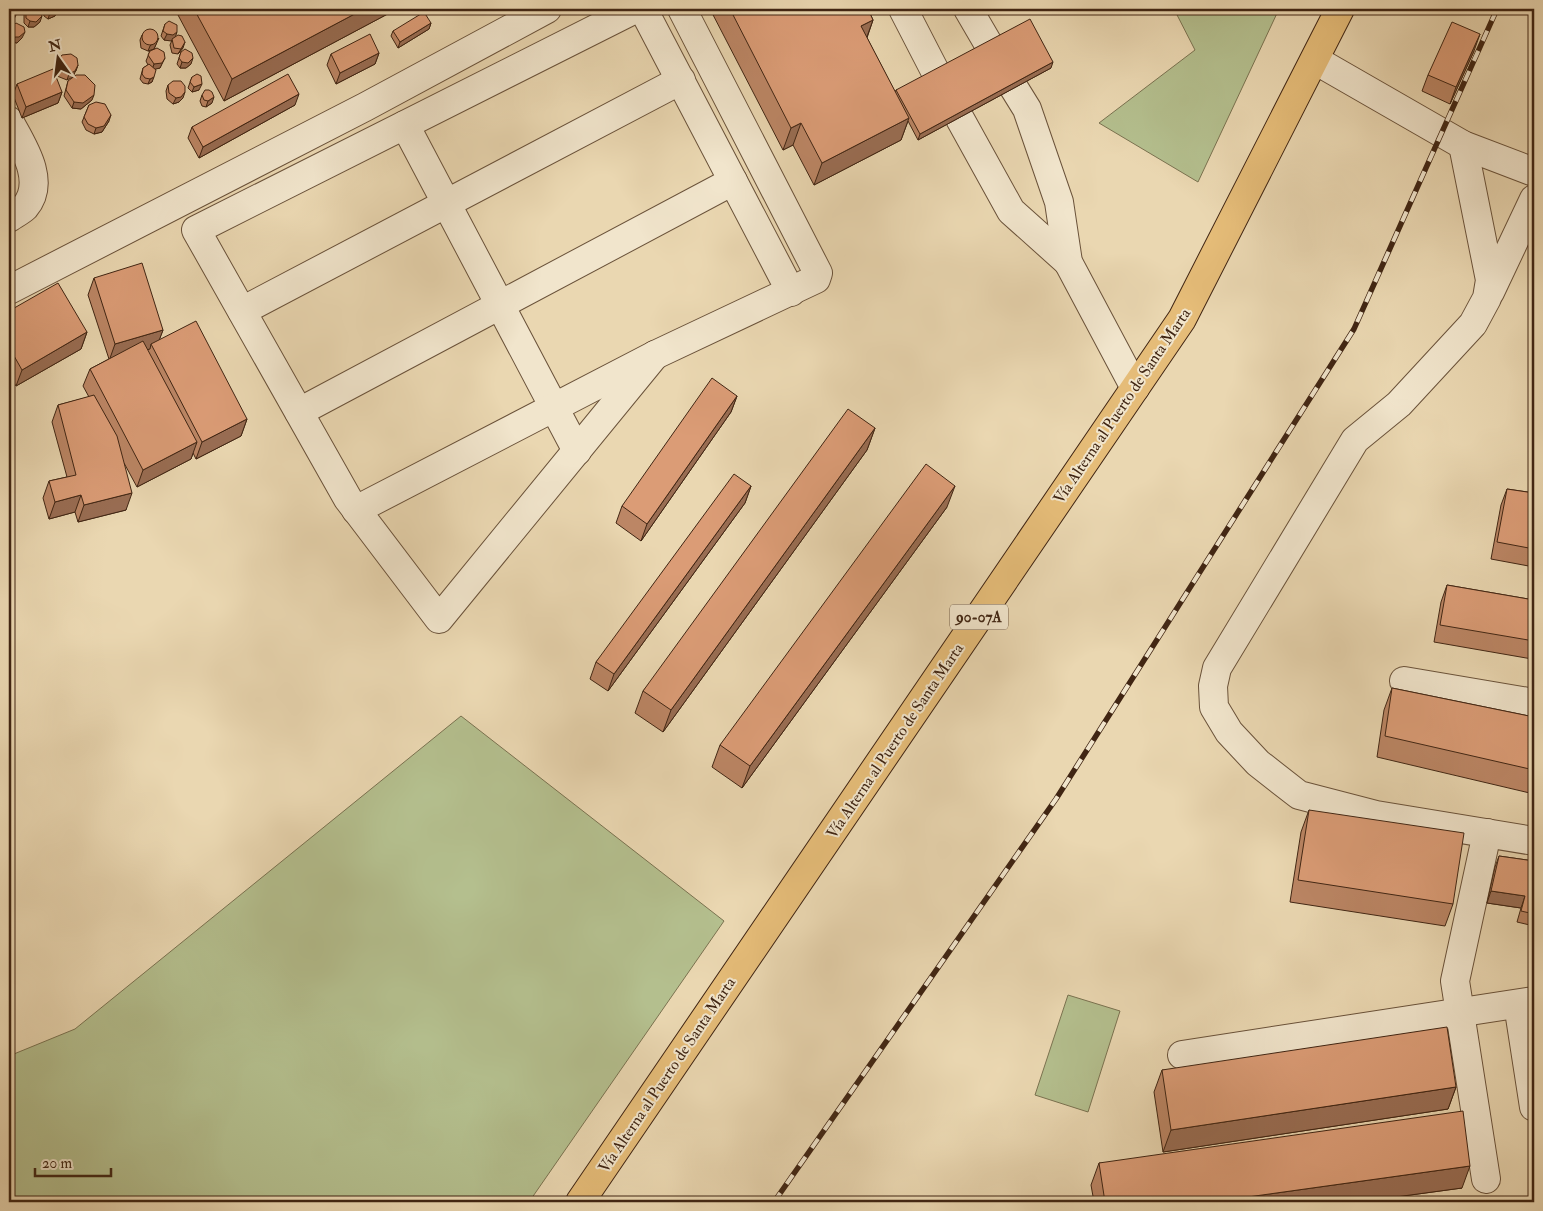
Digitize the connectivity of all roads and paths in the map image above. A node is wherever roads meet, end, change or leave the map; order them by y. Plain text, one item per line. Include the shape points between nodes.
1 (547, 9) edge
2 (635, 9) edge
3 (643, 9) edge
4 (682, 9) edge
5 (903, 9) edge
6 (968, 9) edge
7 (1340, 9) edge
8 (989, 45) edge
9 (1315, 60) junction
10 (936, 73) edge
11 (681, 80) junction
12 (1014, 88) edge
13 (959, 117) edge
14 (9, 121) edge
15 (405, 124) junction
16 (1463, 145) junction
17 (1534, 171) edge
18 (733, 181) junction
19 (1534, 200) edge
20 (447, 203) junction
21 (9, 218) edge
22 (1068, 262) junction
23 (9, 290) edge
24 (791, 292) junction
25 (1487, 298) junction
26 (501, 304) junction
27 (242, 312) junction
28 (655, 355) junction
29 (1135, 388) junction
30 (553, 408) junction
31 (299, 412) junction
32 (577, 451) junction
33 (356, 510) junction
34 (1404, 681) dead end
35 (1534, 703) edge
36 (1486, 833) junction
37 (1534, 841) edge
38 (1526, 1003) edge
39 (1460, 1013) junction
40 (1182, 1055) dead end
41 (1534, 1107) edge
42 (1486, 1179) dead end
43 (580, 1202) edge

1 - 23 street via 365,107
2 - 15 street
3 - 11 street
4 - 24 street via 818,273 816,279
5 - 10 street
6 - 8 street
7 - 9 main road, Vía Alterna al Puerto de Santa Marta / 90-07A
9 - 16 street
9 - 29 main road, Vía Alterna al Puerto de Santa Marta / 90-07A via 1182,319
11 - 18 street
11 - 20 street
12 - 22 street via 1027,109 1058,202
13 - 22 street via 1011,211
14 - 21 street via 28,156 35,184 25,207
15 - 20 street
15 - 27 street via 196,230
16 - 17 street
16 - 25 street via 1490,280
18 - 24 street
18 - 26 street
19 - 25 street
20 - 26 street
20 - 27 street
22 - 29 street
24 - 28 street
25 - 36 street via 1473,324 1399,404 1355,440 1217,668 1213,686 1214,707 1229,732 1258,763 1299,795 1376,815
26 - 30 street
26 - 31 street
27 - 31 street
28 - 30 street
28 - 32 street
29 - 43 main road, Vía Alterna al Puerto de Santa Marta / 90-07A
30 - 32 street
30 - 33 street
31 - 33 street
32 - 33 street via 439,619
34 - 35 street
36 - 37 street
36 - 39 street via 1455,981
38 - 39 street
38 - 41 street
39 - 40 street
39 - 42 street

